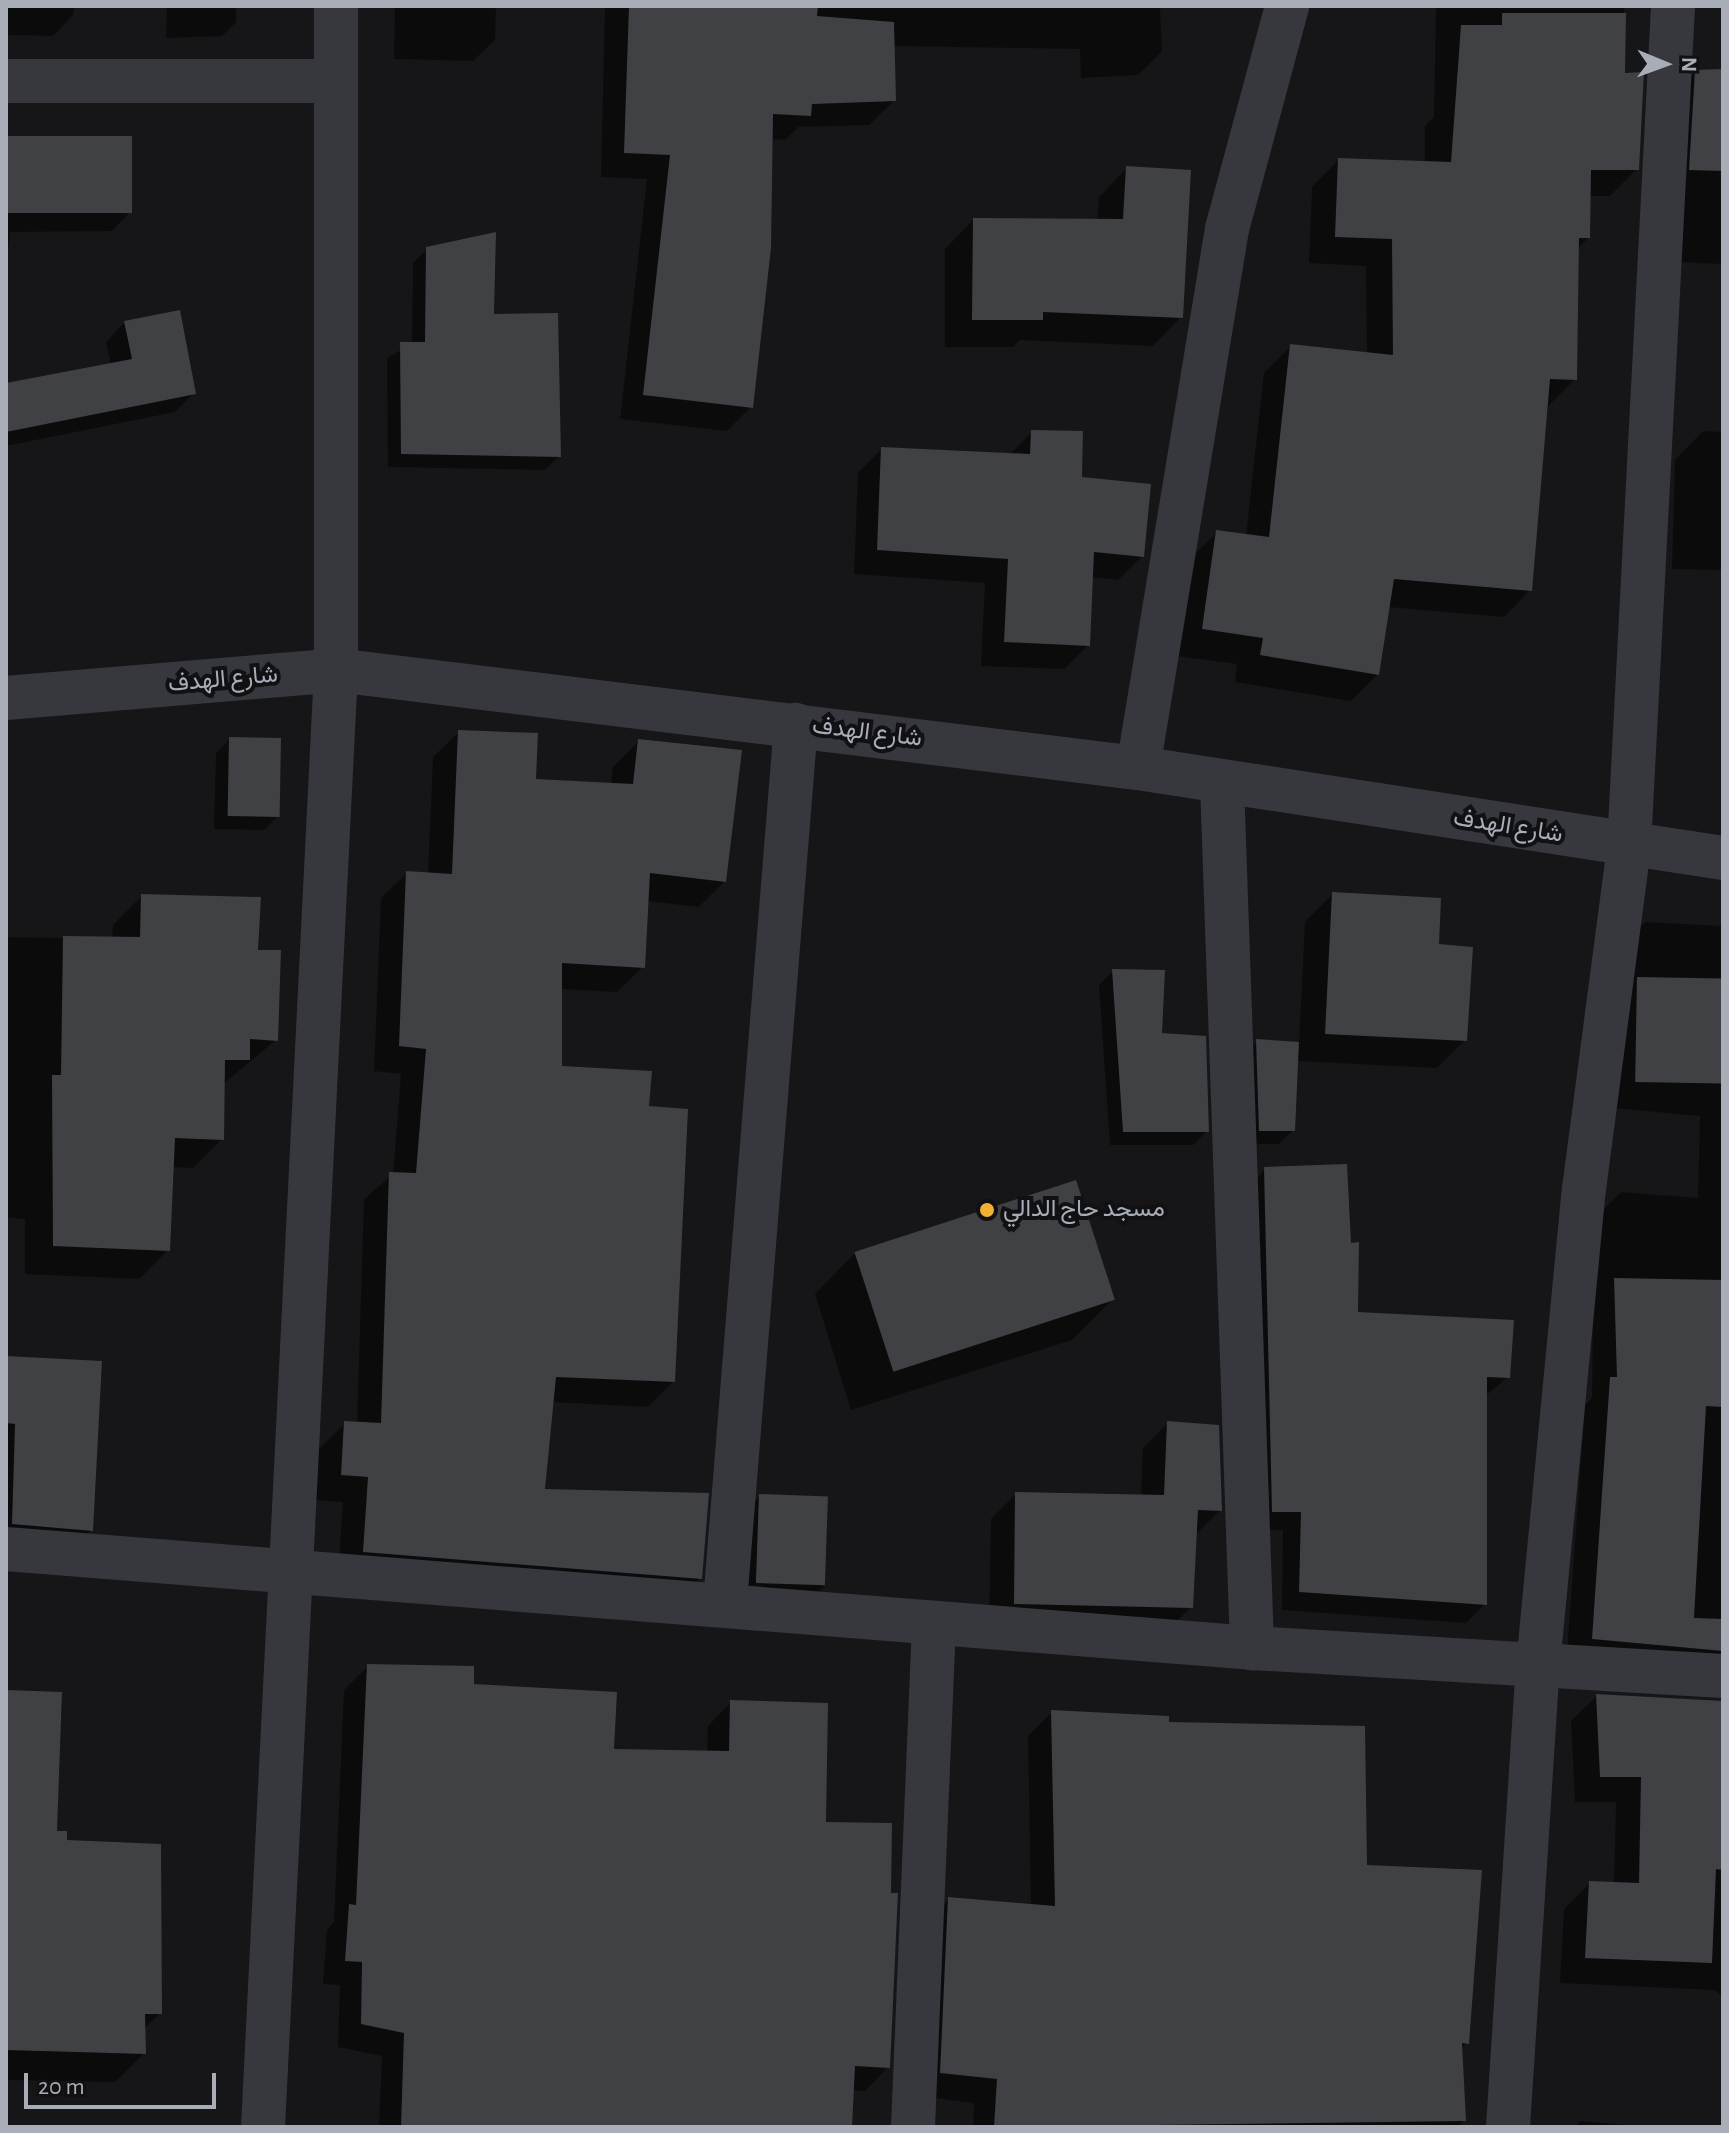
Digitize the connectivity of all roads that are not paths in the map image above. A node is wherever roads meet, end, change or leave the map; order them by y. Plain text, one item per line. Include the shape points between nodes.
1 (336, 6) edge
2 (1287, 6) edge
3 (1673, 6) edge
4 (6, 81) edge
5 (334, 81) junction
6 (336, 670) junction
7 (6, 698) edge
8 (796, 725) junction
9 (1138, 768) junction
10 (1222, 783) junction
11 (1629, 846) junction
12 (1723, 858) edge
13 (6, 1549) edge
14 (291, 1567) junction
15 (725, 1603) junction
16 (934, 1623) junction
17 (1252, 1648) junction
18 (1538, 1665) junction
19 (1723, 1676) edge
20 (263, 2127) edge
21 (913, 2127) edge
22 (1508, 2127) edge

1 - 5 street
2 - 9 street via 1227,229
3 - 11 street
4 - 5 street
5 - 6 street
6 - 7 street, شارع الهدف
6 - 8 street, شارع الهدف
6 - 14 street
8 - 9 street, شارع الهدف
8 - 15 street
9 - 10 street, شارع الهدف
10 - 11 street, شارع الهدف
10 - 17 street
11 - 12 street, شارع الهدف
11 - 18 street via 1584,1189
13 - 14 street
14 - 15 street
14 - 20 street via 268,1904
15 - 16 street
16 - 17 street
16 - 21 street
17 - 18 street
18 - 19 street
18 - 22 street

